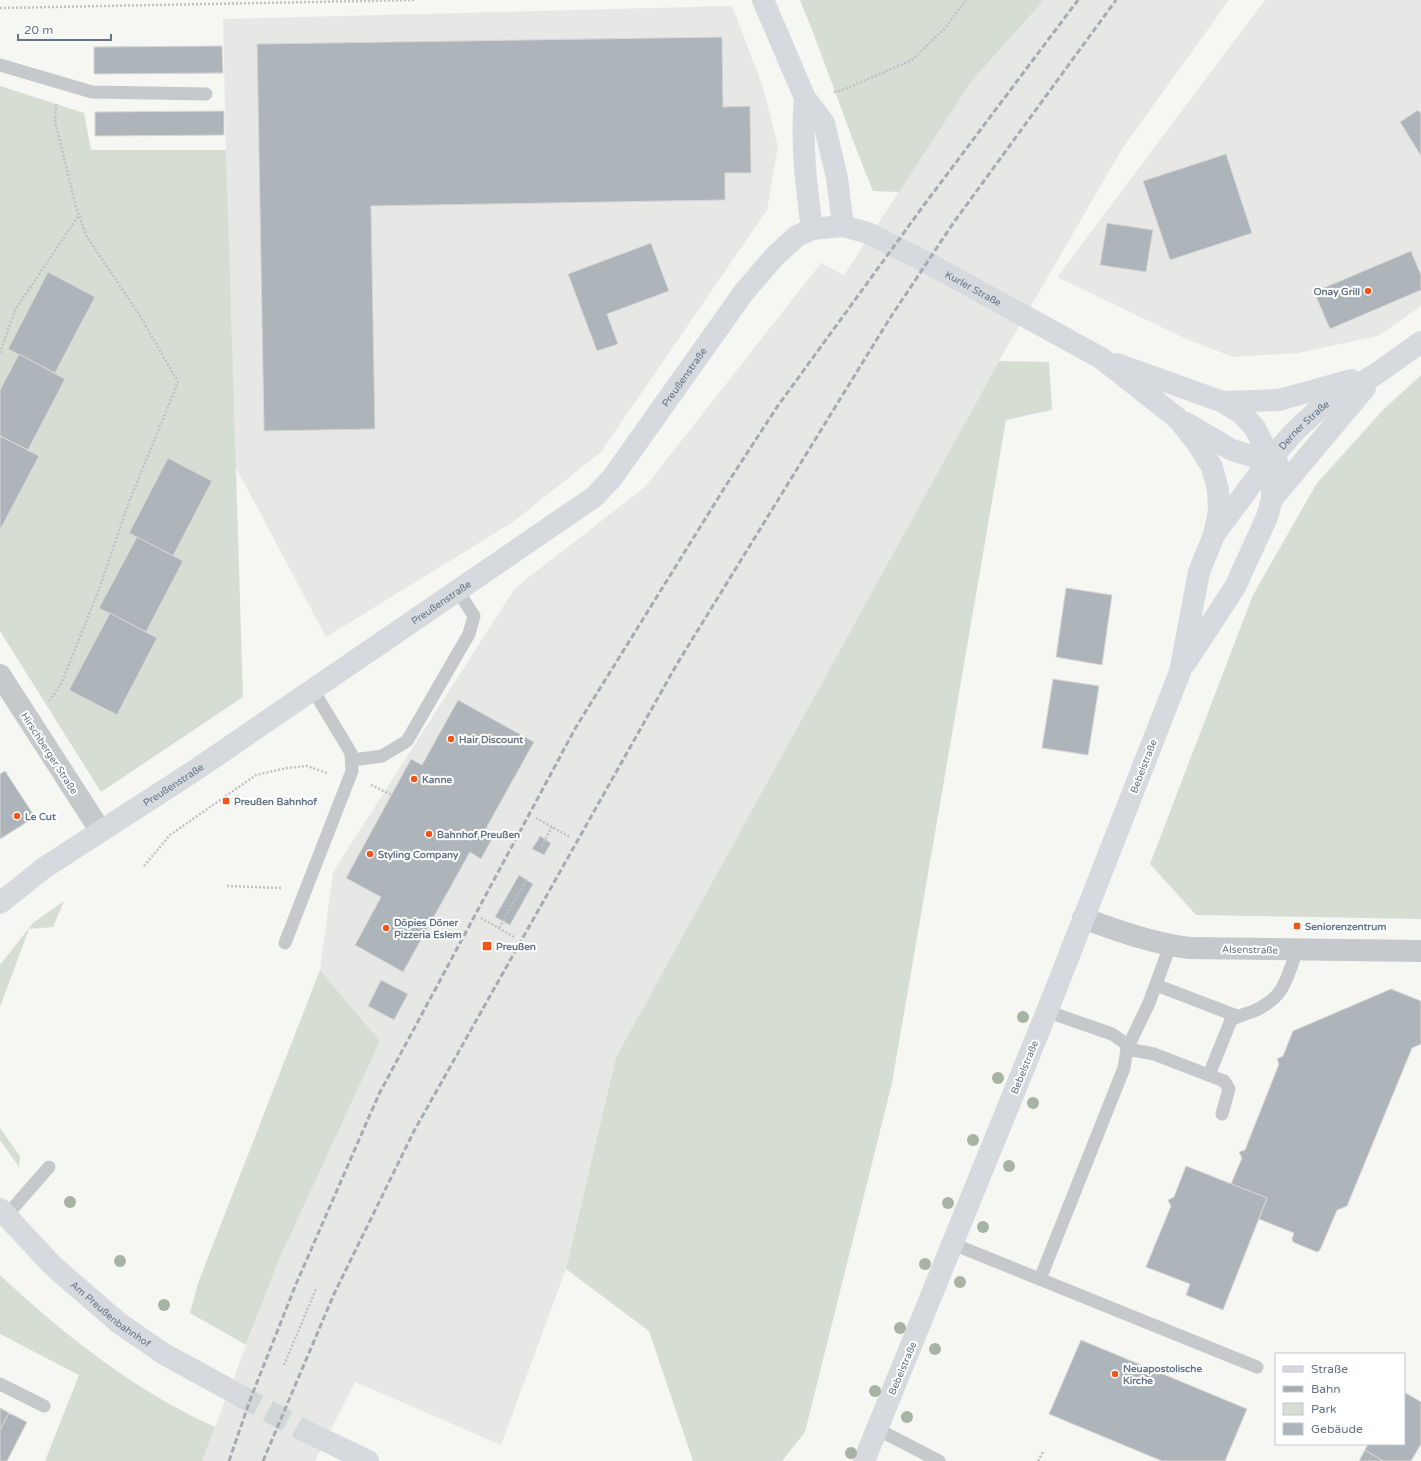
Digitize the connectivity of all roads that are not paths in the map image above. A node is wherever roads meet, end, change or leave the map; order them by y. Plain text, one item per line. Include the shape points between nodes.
1 (763, 0) edge
2 (0, 65) edge
3 (206, 94) dead end
4 (805, 98) junction
5 (842, 226) junction
6 (812, 229) junction
7 (1421, 342) edge
8 (1101, 358) junction
9 (1376, 374) junction
10 (1223, 402) junction
11 (1177, 418) junction
12 (1304, 460) junction
13 (1268, 462) junction
14 (1272, 499) junction
15 (1214, 534) junction
16 (458, 591) junction
17 (1180, 672) junction
18 (0, 675) edge
19 (313, 690) junction
20 (353, 760) junction
21 (100, 830) junction
22 (0, 903) edge
23 (1083, 918) junction
24 (285, 943) dead end
25 (1170, 946) junction
26 (1297, 950) junction
27 (1421, 951) edge
28 (1156, 985) junction
29 (1046, 1011) junction
30 (1237, 1016) junction
31 (1127, 1049) junction
32 (1209, 1076) junction
33 (1222, 1114) dead end
34 (49, 1167) dead end
35 (3, 1213) edge
36 (953, 1244) junction
37 (1040, 1279) junction
38 (1257, 1367) dead end
39 (0, 1384) edge
40 (239, 1395) tunnel mouth
41 (44, 1406) dead end
42 (877, 1429) junction
43 (307, 1432) tunnel mouth
44 (368, 1461) edge
45 (864, 1461) edge
46 (939, 1461) edge

1 - 4 main road
2 - 3 lane via 92,92
4 - 5 main road via 824,123 837,178
4 - 6 main road via 802,128
5 - 6 main road, Kurler Straße
5 - 8 main road, Kurler Straße via 868,233 926,262
6 - 16 main road, Preußenstraße via 797,236 775,256 744,292 612,478 594,497
7 - 9 main road, Derner Straße
8 - 10 main road, Kurler Straße
8 - 11 main road, Kurler Straße
9 - 10 main road, Derner Straße via 1279,400
9 - 12 main road, Derner Straße
9 - 13 main road, Derner Straße via 1322,406 1295,431
10 - 13 main road, Kurler Straße via 1242,414 1255,428
11 - 13 main road via 1232,450
11 - 15 main road, Kurler Straße via 1212,467 1218,490 1219,511
12 - 13 main road, Derner Straße via 1288,466
12 - 14 main road, Derner Straße
13 - 14 main road, Bebelstraße via 1272,480
13 - 15 main road
14 - 17 main road, Bebelstraße via 1267,517 1235,587
15 - 17 main road, Bebelstraße via 1199,572
16 - 19 main road, Preußenstraße
16 - 20 lane via 474,616 469,634 407,741 382,756
17 - 23 main road, Bebelstraße
18 - 21 street, Hirschberger Straße
19 - 20 lane
19 - 21 main road, Preußenstraße via 197,769
20 - 24 lane via 349,780
21 - 22 main road, Preußenstraße via 44,868
23 - 25 street, Alsenstraße
23 - 29 main road, Bebelstraße
25 - 26 street, Alsenstraße
25 - 28 lane
26 - 27 street, Alsenstraße
26 - 30 lane via 1282,991 1271,1002
28 - 30 lane
28 - 31 lane
29 - 31 lane via 1112,1034 1125,1042
29 - 36 main road, Bebelstraße
30 - 32 lane via 1231,1020
31 - 32 lane via 1154,1054
31 - 37 lane via 1124,1068
32 - 33 lane via 1224,1081 1229,1089
34 - 35 lane
35 - 40 main road, Am Preußenbahnhof via 53,1266 119,1323 164,1354
36 - 37 lane
36 - 42 main road, Bebelstraße
37 - 38 lane
39 - 41 lane
42 - 45 main road, Bebelstraße
42 - 46 lane
43 - 44 main road

